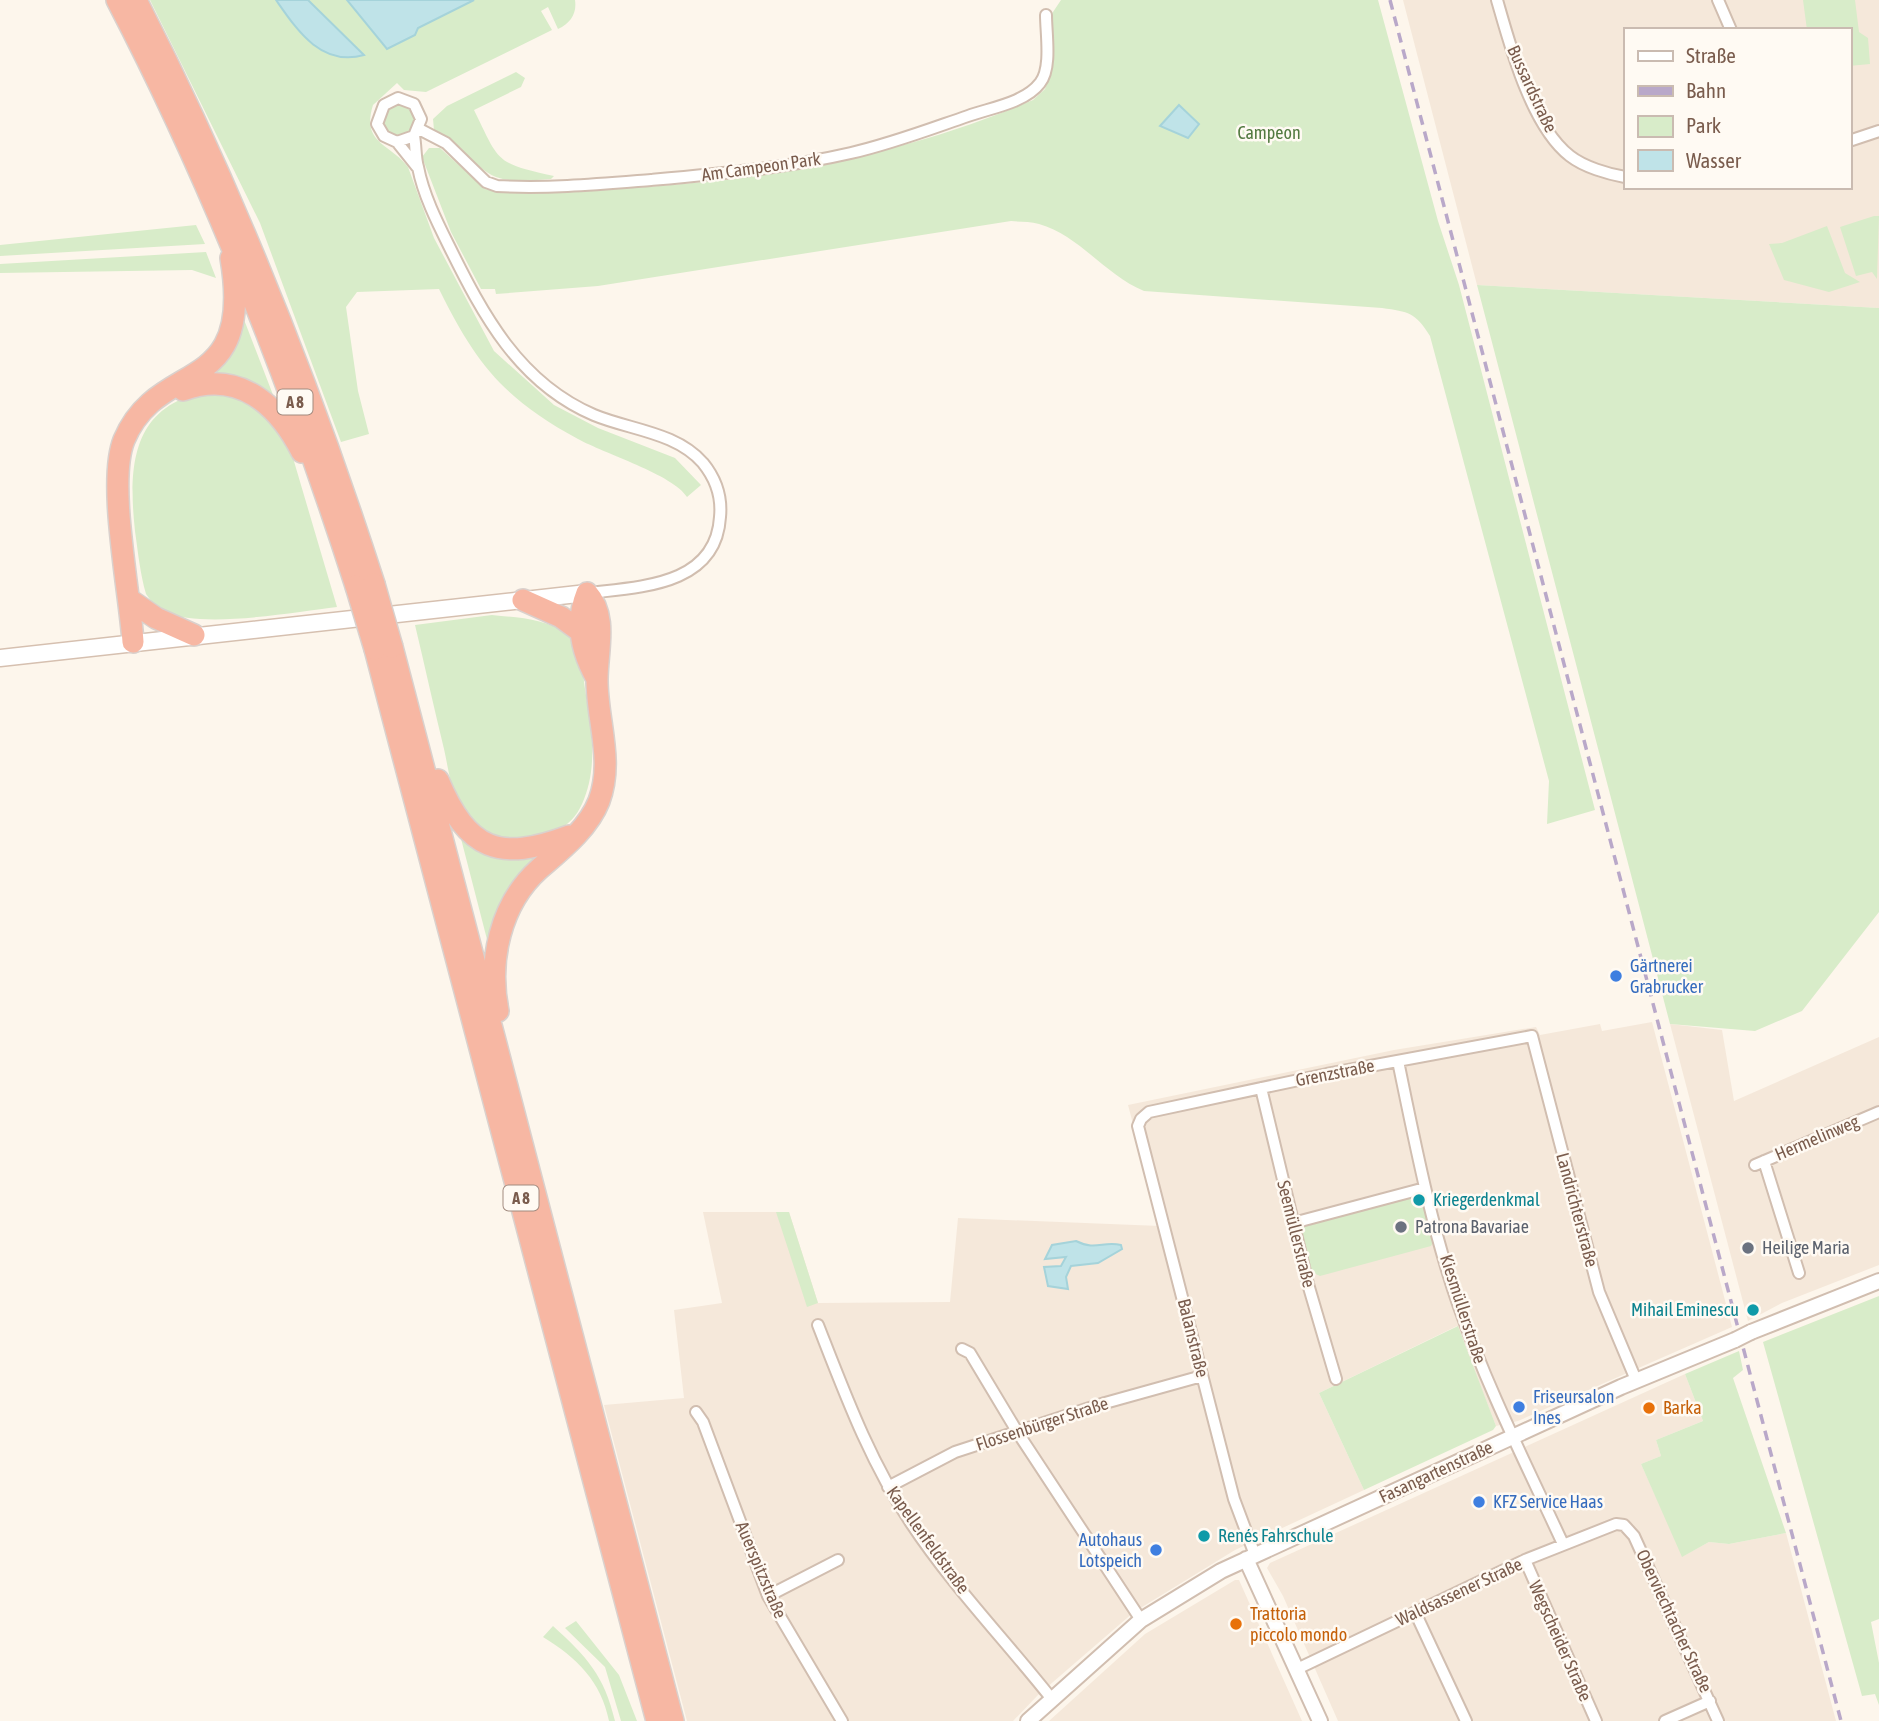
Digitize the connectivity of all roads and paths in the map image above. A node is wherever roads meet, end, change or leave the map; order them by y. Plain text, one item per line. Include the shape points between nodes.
1 (117, 0) edge
2 (136, 0) edge
3 (1497, 0) edge
4 (1718, 0) edge
5 (1046, 15) dead end
6 (1730, 28) edge
7 (1879, 131) edge
8 (417, 132) junction
9 (1851, 140) edge
10 (397, 142) junction
11 (446, 143) junction
12 (417, 152) junction
13 (417, 167) junction
14 (1624, 177) edge
15 (234, 224) junction
16 (244, 264) junction
17 (152, 402) junction
18 (342, 542) junction
19 (365, 584) junction
20 (587, 593) junction
21 (130, 600) junction
22 (523, 600) junction
23 (580, 631) junction
24 (194, 635) junction
25 (133, 642) junction
26 (383, 648) junction
27 (0, 658) edge
28 (597, 679) junction
29 (410, 715) junction
30 (574, 835) junction
31 (1532, 1036) joint
32 (499, 1058) junction
33 (1398, 1061) junction
34 (1261, 1088) junction
35 (1879, 1112) edge
36 (1141, 1119) joint
37 (1425, 1188) junction
38 (1293, 1223) junction
39 (1799, 1273) dead end
40 (1879, 1281) edge
41 (818, 1325) dead end
42 (962, 1349) dead end
43 (1202, 1376) junction
44 (1336, 1379) dead end
45 (1636, 1380) junction
46 (696, 1412) dead end
47 (1018, 1433) junction
48 (1512, 1437) junction
49 (888, 1487) junction
50 (1624, 1525) joint
51 (1563, 1544) junction
52 (1250, 1557) junction
53 (838, 1560) dead end
54 (1525, 1560) junction
55 (768, 1596) junction
56 (1415, 1612) junction
57 (1142, 1620) junction
58 (1297, 1668) junction
59 (1051, 1698) junction
60 (1710, 1701) junction
61 (657, 1721) edge
62 (673, 1721) edge
63 (842, 1721) edge
64 (1028, 1721) edge
65 (1320, 1721) edge
66 (1466, 1721) edge
67 (1596, 1721) edge
68 (1665, 1721) edge
69 (1718, 1721) edge

1 - 15 highway
2 - 15 highway
3 - 14 street, Bussardstraße via 1524,81 1553,138 1571,157
4 - 6 street
5 - 11 street, Am Campeon Park via 1045,70 1032,90 853,153 709,175 507,186 486,182
7 - 9 street
8 - 10 street
8 - 10 street via 421,120 414,104 389,100 379,110 377,124 384,136
8 - 11 street, Am Campeon Park
8 - 12 street
10 - 13 street
11 - 12 street via 425,142
12 - 13 street
13 - 20 street via 468,286 510,352 547,386 592,414 685,447 715,482 720,521 712,548 693,569 663,583
15 - 16 highway
16 - 17 highway via 234,320 222,349 199,373
16 - 18 highway, A 8
16 - 19 highway, A 8 via 332,458
17 - 18 highway via 197,385 226,383 275,410 305,457
17 - 21 highway via 131,426 119,464 118,502
18 - 19 highway, A 8
19 - 26 highway, A 8, bridge
20 - 22 main road
20 - 23 highway
20 - 28 highway via 598,612
21 - 24 highway
21 - 25 highway
22 - 23 highway
22 - 24 main road
23 - 28 highway
24 - 25 main road
25 - 27 main road
26 - 29 highway, A 8
26 - 61 highway, A 8
28 - 30 highway via 604,779 595,809
29 - 30 highway via 448,803 474,835 498,848 515,850 542,847
29 - 32 highway, A 8
30 - 32 highway via 525,884 501,931 495,968 504,1041
31 - 33 street, Grenzstraße
31 - 45 street, Landrichterstraße via 1599,1292
32 - 62 highway, A 8
33 - 34 street, Grenzstraße
33 - 37 street, Kiesmüllerstraße
34 - 36 street, Grenzstraße via 1149,1112
34 - 38 street, Seemüllerstraße
35 - 39 street, Hermelinweg via 1760,1163
36 - 43 street, Balanstraße via 1138,1126
37 - 38 street
37 - 48 street, Kiesmüllerstraße via 1457,1300
38 - 44 street, Seemüllerstraße
40 - 45 street, Fasangartenstraße, bridge
41 - 49 street, Kapellenfeldstraße via 855,1422
42 - 47 street via 970,1353
43 - 47 street, Flossenbürger Straße
43 - 52 street, Balanstraße
45 - 48 street, Fasangartenstraße
46 - 55 street, Auerspitzstraße
47 - 49 street, Flossenbürger Straße via 955,1452
47 - 57 street
48 - 51 street, Kiesmüllerstraße
48 - 52 street, Fasangartenstraße
49 - 59 street, Kapellenfeldstraße via 939,1560
50 - 51 street, Waldsassener Straße via 1607,1526
50 - 60 street, Oberviechtacher Straße via 1634,1536
51 - 54 street, Waldsassener Straße
52 - 57 street, Fasangartenstraße
52 - 58 street, Balanstraße
53 - 55 street
54 - 56 street, Waldsassener Straße
54 - 67 street, Wegscheider Straße
55 - 63 street, Auerspitzstraße
56 - 58 street, Waldsassener Straße
56 - 66 street
57 - 59 street, Fasangartenstraße
58 - 65 street, Balanstraße
59 - 64 street, Fasangartenstraße
60 - 68 street
60 - 69 street, Oberviechtacher Straße

